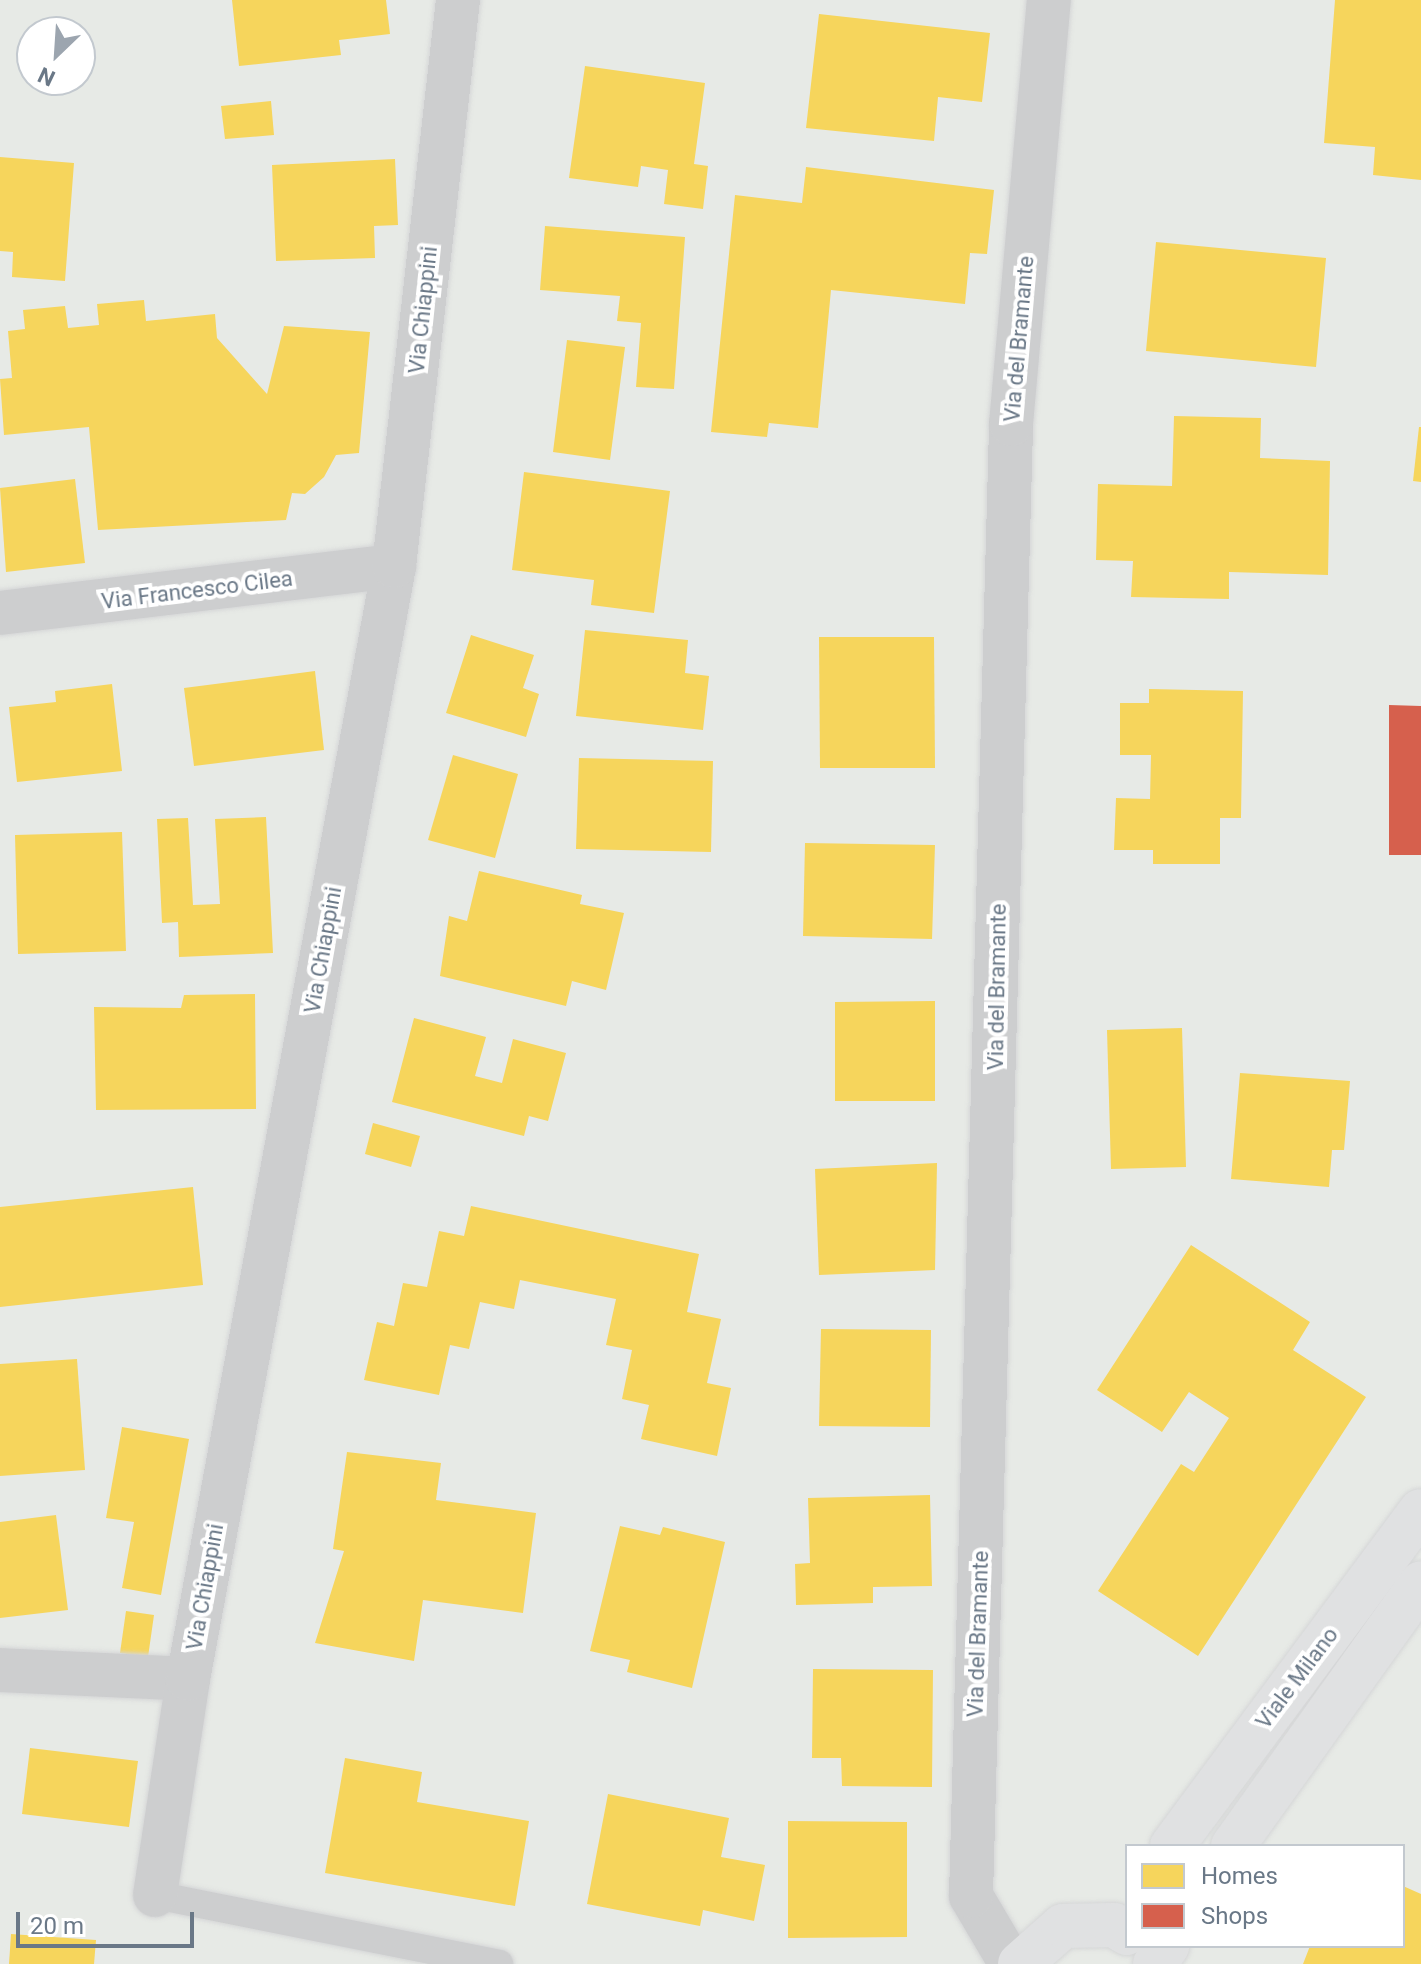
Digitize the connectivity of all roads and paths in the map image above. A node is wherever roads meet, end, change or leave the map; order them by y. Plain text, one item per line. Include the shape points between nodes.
1 (458, 0) edge
2 (1049, 0) edge
3 (394, 566) junction
4 (0, 613) edge
5 (1421, 1511) edge
6 (1421, 1583) edge
7 (0, 1670) edge
8 (188, 1679) junction
9 (1173, 1844) edge
10 (1234, 1844) edge
11 (155, 1895) joint
12 (1125, 1928) edge
13 (1165, 1948) edge
14 (499, 1964) edge
15 (1011, 1964) edge
16 (1020, 1964) edge
17 (1152, 1964) edge

1 - 3 street, Via Chiappini
2 - 15 street, Via del Bramante via 1011,424 971,1896
3 - 4 street, Via Francesco Cilea
3 - 8 street, Via Chiappini
5 - 9 street, Viale Milano
6 - 10 street, Viale Milano
7 - 8 street
8 - 11 street, Via Chiappini
11 - 14 lane
12 - 16 street via 1063,1926
13 - 17 street

